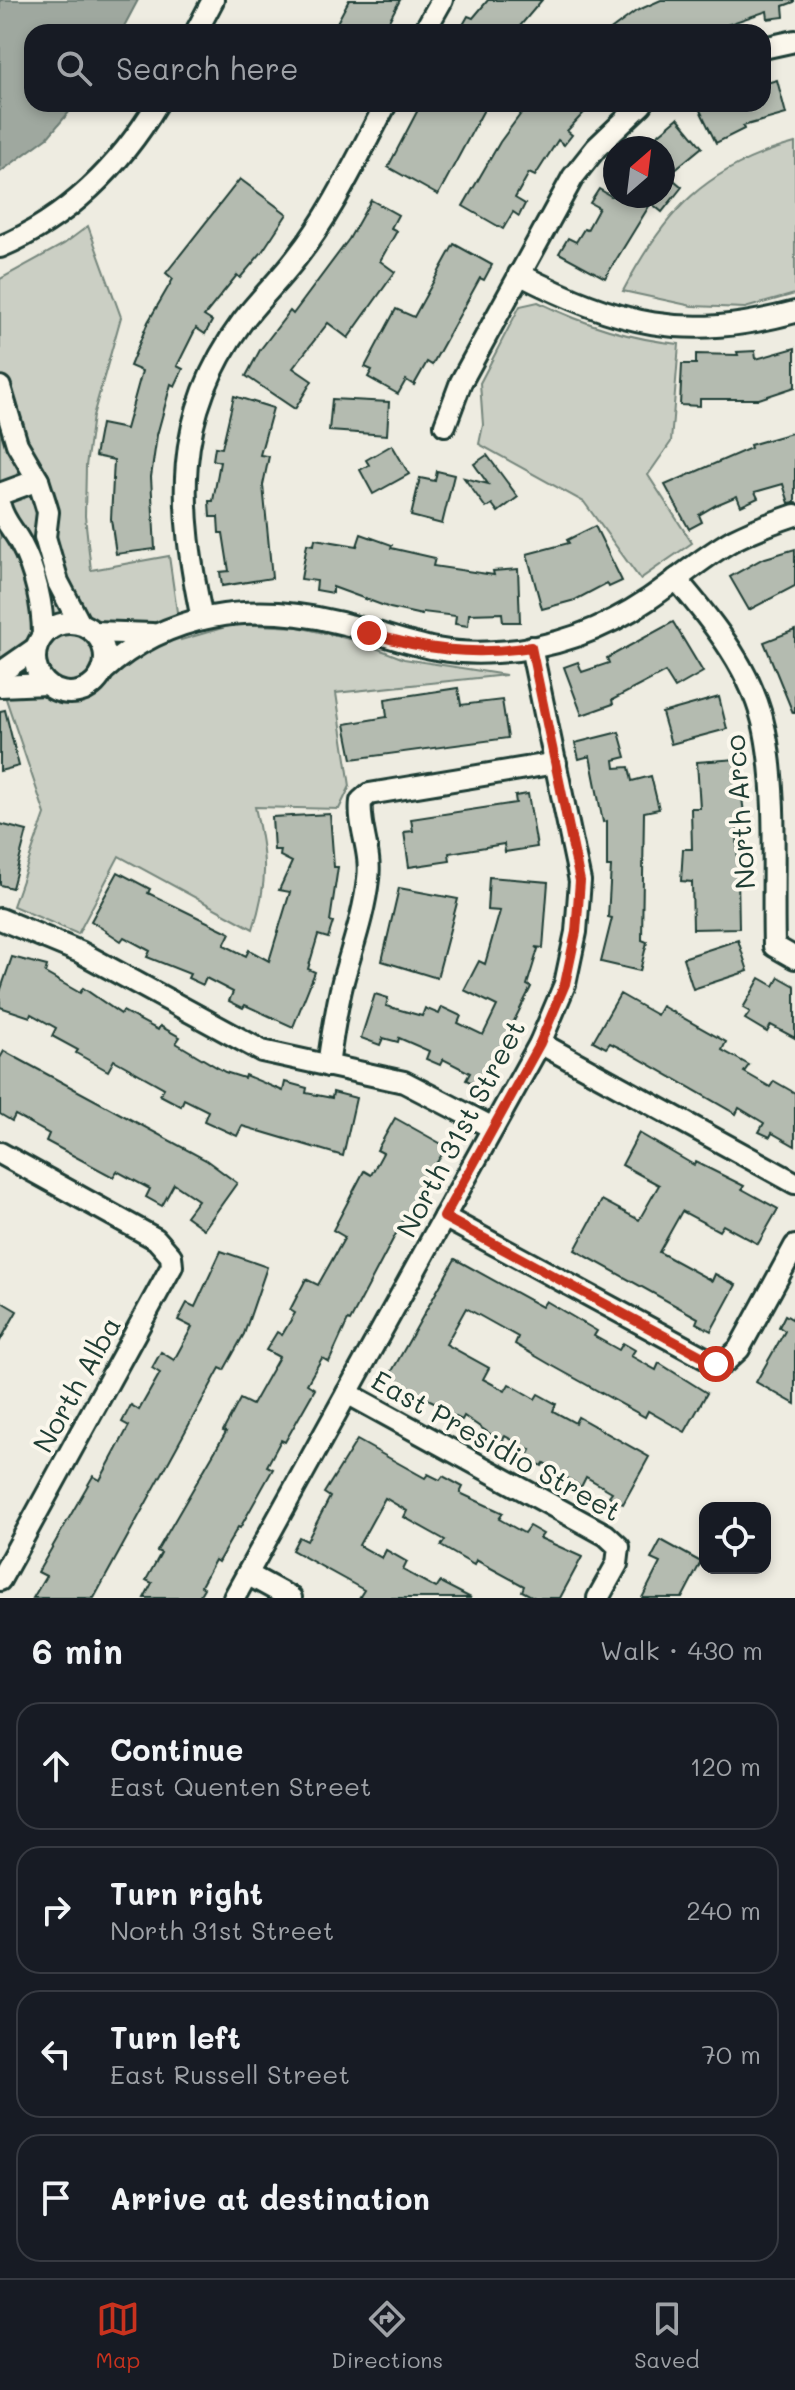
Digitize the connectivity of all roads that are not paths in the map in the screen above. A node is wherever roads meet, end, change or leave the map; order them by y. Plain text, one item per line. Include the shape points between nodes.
1 (213, 0) edge
2 (442, 0) edge
3 (200, 24) edge
4 (428, 24) edge
5 (795, 41) edge
6 (771, 46) edge
7 (151, 112) edge
8 (382, 112) edge
9 (634, 112) edge
10 (0, 247) edge
11 (519, 274) junction
12 (795, 312) edge
13 (0, 387) edge
14 (445, 425) dead end
15 (38, 480) junction
16 (0, 494) edge
17 (0, 506) edge
18 (795, 515) edge
19 (676, 579) junction
20 (202, 619) junction
21 (87, 628) junction
22 (152, 634) junction
23 (39, 642) junction
24 (531, 647) junction
25 (103, 671) junction
26 (0, 673) edge
27 (46, 684) junction
28 (0, 686) edge
29 (556, 763) junction
30 (0, 919) edge
31 (795, 958) edge
32 (540, 1043) junction
33 (328, 1066) junction
34 (493, 1128) junction
35 (0, 1153) edge
36 (795, 1183) edge
37 (444, 1217) junction
38 (795, 1246) edge
39 (347, 1393) junction
40 (3, 1569) edge
41 (247, 1574) junction
42 (234, 1598) edge
43 (291, 1598) edge
44 (598, 1598) edge

1 - 3 street
2 - 4 street
5 - 6 street
7 - 10 street via 108,171 77,200
8 - 20 street via 313,234 223,351 199,403 184,504
9 - 11 street via 573,177
11 - 12 street via 601,311 663,326 739,325
11 - 14 street via 461,382
13 - 15 street via 17,444
15 - 16 street
15 - 21 street via 48,512 45,537 58,582
17 - 23 street via 4,522 25,551 41,607
18 - 19 street via 734,540
19 - 24 street via 601,627
19 - 31 street, North Arco via 733,655 765,730 774,946
20 - 22 street
20 - 24 street via 273,612 338,622 432,650
21 - 22 street
21 - 23 street via 60,624
21 - 25 street via 104,650
22 - 25 street
23 - 26 street
23 - 27 street via 36,667
24 - 29 street, North 31st Street
25 - 27 street via 78,692
27 - 28 street
29 - 32 street, North 31st Street via 580,881 565,984
29 - 33 street via 369,794 361,801 369,875
30 - 33 street via 80,952 262,1051
32 - 34 street, North 31st Street
32 - 36 street
33 - 34 street via 404,1082
34 - 37 street, North 31st Street
35 - 40 street, North Alba via 156,1239 171,1256 167,1277
37 - 38 street via 704,1360 724,1363 739,1349
37 - 39 street, North 31st Street
39 - 41 street, North 31st Street
39 - 44 street, East Presidio Street via 606,1535 619,1547 617,1564
41 - 42 street, North 31st Street
41 - 43 street

